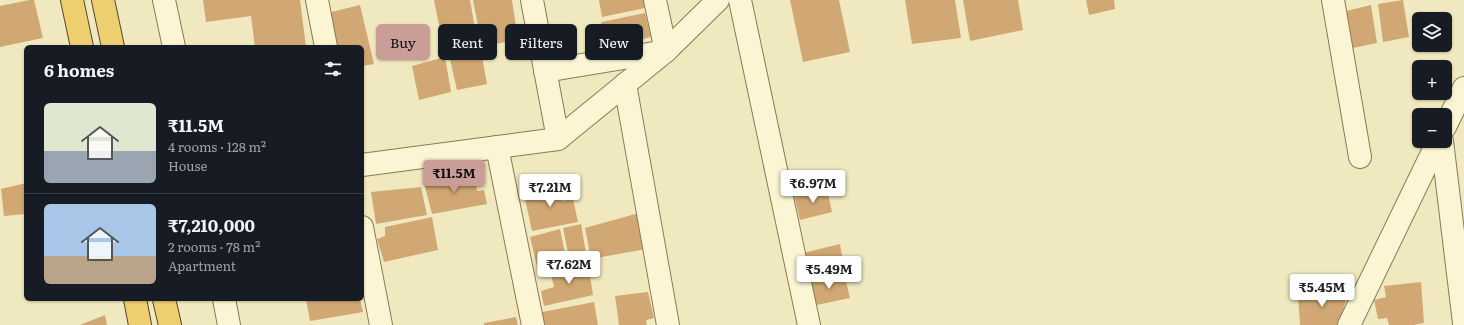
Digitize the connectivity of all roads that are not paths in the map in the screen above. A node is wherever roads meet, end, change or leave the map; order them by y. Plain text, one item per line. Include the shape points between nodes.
1 (72, 0) edge
2 (103, 0) edge
3 (164, 0) edge
4 (316, 0) edge
5 (532, 0) edge
6 (655, 0) edge
7 (718, 0) edge
8 (740, 0) edge
9 (1332, 0) edge
10 (82, 45) edge
11 (112, 45) edge
12 (174, 45) edge
13 (326, 45) edge
14 (666, 51) junction
15 (545, 71) junction
16 (625, 84) junction
17 (1464, 88) edge
18 (1452, 113) edge
19 (558, 139) junction
20 (497, 147) junction
21 (1435, 148) edge
22 (1443, 148) edge
23 (1360, 156) dead end
24 (364, 165) edge
25 (364, 237) edge
26 (135, 301) edge
27 (164, 301) edge
28 (224, 301) edge
29 (1464, 323) edge
30 (140, 325) edge
31 (170, 325) edge
32 (228, 325) edge
33 (381, 325) edge
34 (533, 325) edge
35 (668, 325) edge
36 (809, 325) edge
37 (1349, 325) edge

1 - 10 highway
2 - 11 highway
3 - 12 street
4 - 13 street
5 - 15 street
6 - 14 street
7 - 14 street
8 - 36 street
9 - 23 street
14 - 15 street
14 - 16 street
15 - 19 street
16 - 19 street
16 - 35 street
17 - 18 street
19 - 20 street
20 - 24 street
20 - 34 street
21 - 37 street
22 - 29 street
25 - 33 street
26 - 30 highway
27 - 31 highway
28 - 32 street

